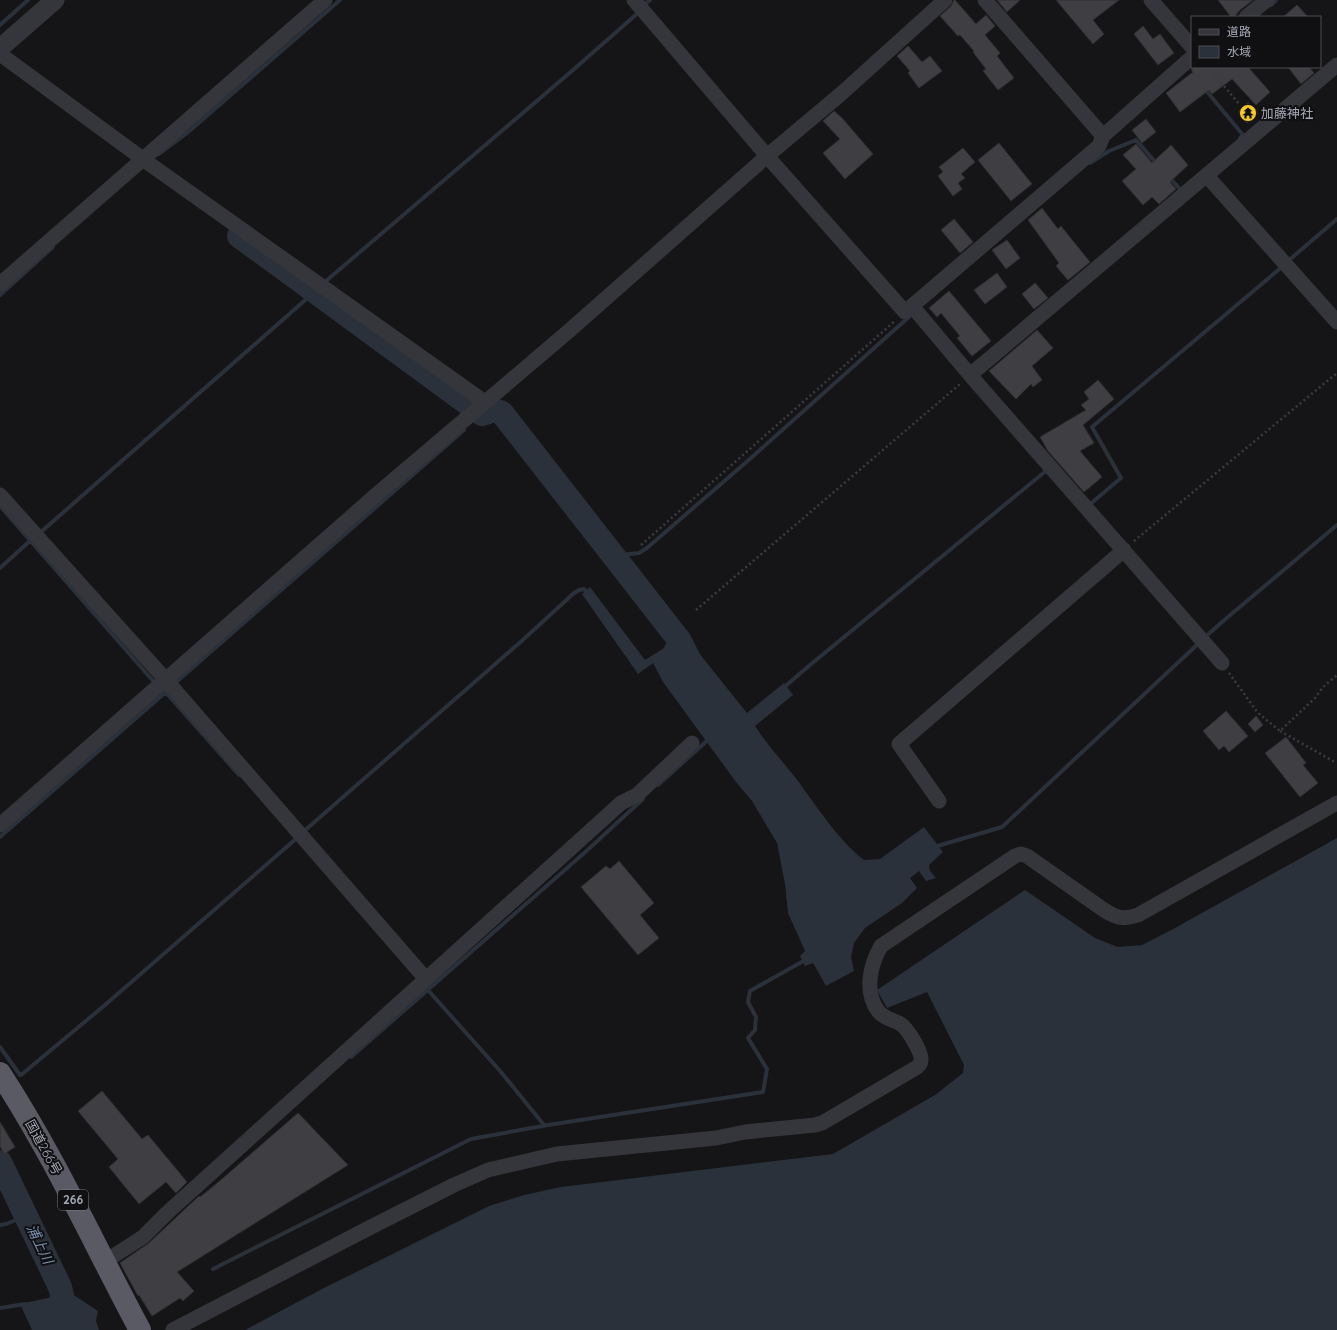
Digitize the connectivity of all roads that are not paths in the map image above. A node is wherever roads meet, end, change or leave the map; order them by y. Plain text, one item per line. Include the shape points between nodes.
1 (55, 0) edge
2 (324, 0) edge
3 (634, 0) edge
4 (944, 0) edge
5 (985, 0) edge
6 (1151, 0) edge
7 (1267, 0) edge
8 (1247, 16) edge
9 (1191, 46) edge
10 (0, 48) edge
11 (0, 54) edge
12 (1191, 58) edge
13 (1337, 65) edge
14 (1104, 136) junction
15 (767, 156) junction
16 (142, 162) junction
17 (1207, 176) junction
18 (0, 284) edge
19 (912, 309) junction
20 (1337, 322) edge
21 (970, 375) junction
22 (479, 406) junction
23 (0, 495) edge
24 (1124, 550) junction
25 (1222, 663) road end
26 (166, 680) junction
27 (692, 743) dead end
28 (939, 801) dead end
29 (1337, 803) edge
30 (0, 825) edge
31 (426, 979) junction
32 (0, 1072) edge
33 (104, 1262) junction
34 (140, 1330) edge
35 (173, 1330) edge

1 - 10 street
2 - 16 street
3 - 15 street
4 - 15 street via 842,93
5 - 14 street
6 - 9 street
7 - 8 street
11 - 16 street
12 - 14 street
13 - 17 street
14 - 19 street via 1099,146
15 - 19 street
15 - 22 street
16 - 18 street
16 - 22 street
17 - 20 street
17 - 21 street
19 - 21 street
21 - 24 street
22 - 26 street
23 - 26 street
24 - 25 street
24 - 28 street via 899,744
26 - 30 street
26 - 31 street
27 - 31 street via 637,795 621,803
29 - 35 street via 1138,915 1128,918 1116,917 1104,910 1027,856 1015,856 880,946 872,968 870,994 878,1012 907,1030 922,1059 920,1065 914,1069 822,1123 716,1138 557,1154 488,1170 369,1228
31 - 33 street via 143,1237
32 - 33 highway, 国道266号 / 266 via 66,1187
33 - 34 highway, 国道266号 / 266

